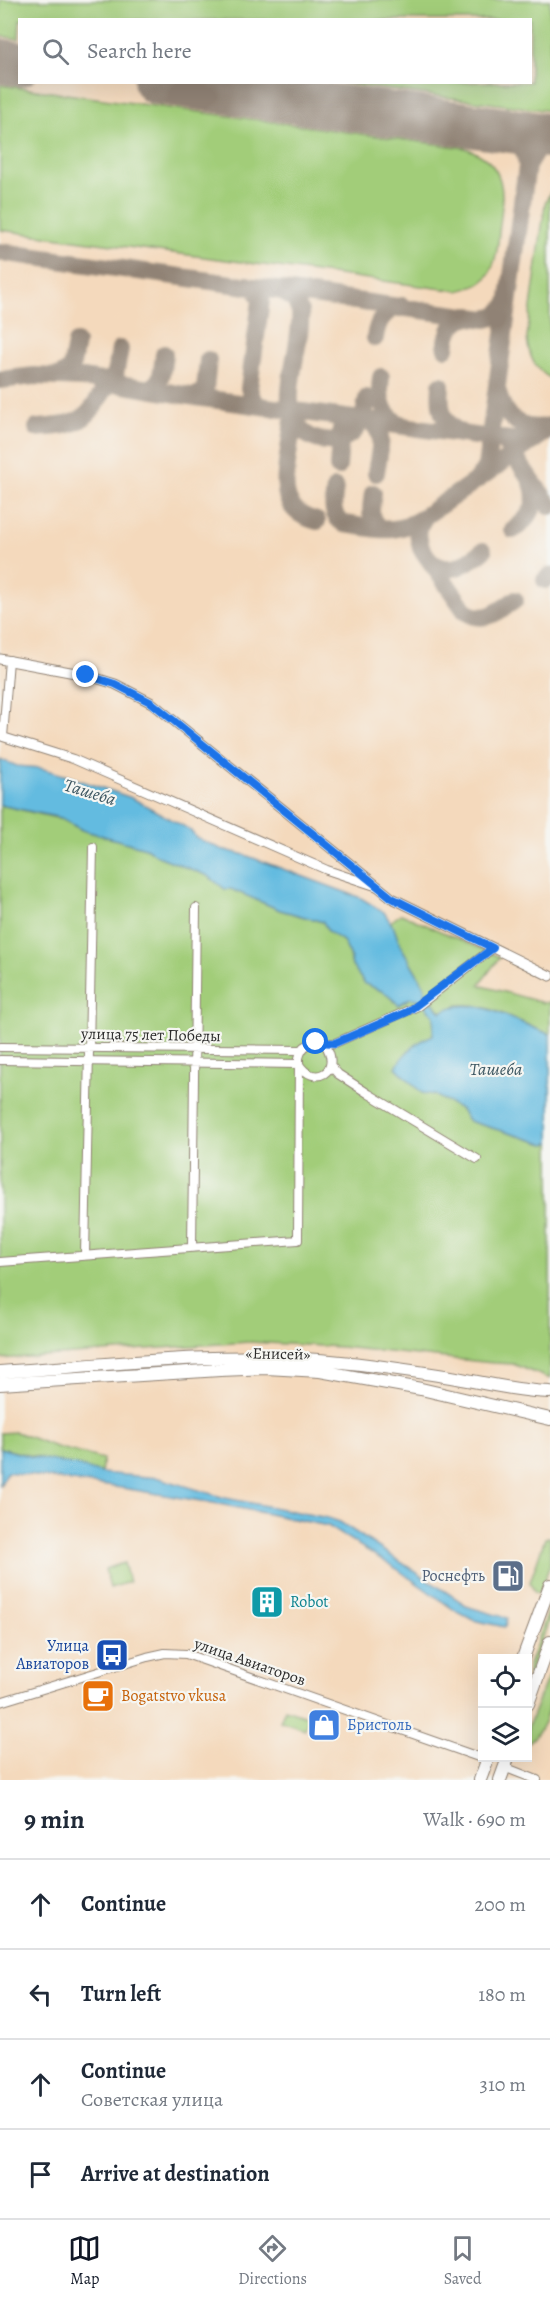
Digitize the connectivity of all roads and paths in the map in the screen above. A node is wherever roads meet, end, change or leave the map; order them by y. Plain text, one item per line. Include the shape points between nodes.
1 (5, 660) edge
2 (93, 847) dead end
3 (380, 888) junction
4 (196, 908) dead end
5 (493, 948) junction
6 (550, 976) edge
7 (407, 1012) junction
8 (325, 1044) junction
9 (0, 1047) edge
10 (88, 1048) junction
11 (194, 1048) junction
12 (301, 1050) junction
13 (332, 1055) junction
14 (0, 1060) edge
15 (87, 1062) junction
16 (194, 1064) junction
17 (299, 1064) junction
18 (331, 1066) junction
19 (477, 1159) dead end
20 (192, 1247) junction
21 (85, 1255) junction
22 (0, 1262) edge
23 (0, 1372) edge
24 (0, 1384) edge
25 (550, 1392) edge
26 (550, 1419) edge
27 (550, 1585) edge
28 (550, 1642) edge
29 (525, 1654) edge
30 (532, 1693) edge
31 (0, 1702) edge
32 (478, 1756) edge
33 (487, 1762) edge
34 (506, 1762) edge
35 (480, 1780) edge
36 (500, 1780) edge
37 (537, 1780) edge

1 - 3 street via 86,675 115,684 152,703
1 - 3 street via 3,737 73,759 327,870
2 - 10 street
3 - 5 street via 407,906
4 - 11 street
5 - 6 street
5 - 7 street
7 - 8 street
7 - 13 street via 342,1045
8 - 12 street via 311,1043
8 - 13 street
9 - 10 street, улица 75 лет Победы
10 - 11 street, улица 75 лет Победы
10 - 15 street
11 - 12 street, улица 75 лет Победы
11 - 16 street
12 - 17 street
13 - 18 street
14 - 15 street, улица 75 лет Победы
15 - 16 street, улица 75 лет Победы
15 - 21 street
16 - 17 street, улица 75 лет Победы
16 - 20 street
17 - 18 street via 307,1073 317,1076
17 - 20 street via 298,1240
18 - 19 street via 369,1094
20 - 21 street
21 - 22 street
23 - 25 main road, «Енисей» via 265,1357 416,1371
24 - 26 main road, «Енисей» via 266,1368 320,1371 421,1389
27 - 29 main road
28 - 30 main road
31 - 32 street, улица Авиаторов via 147,1657 186,1654
33 - 35 main road
34 - 36 main road
34 - 37 street

